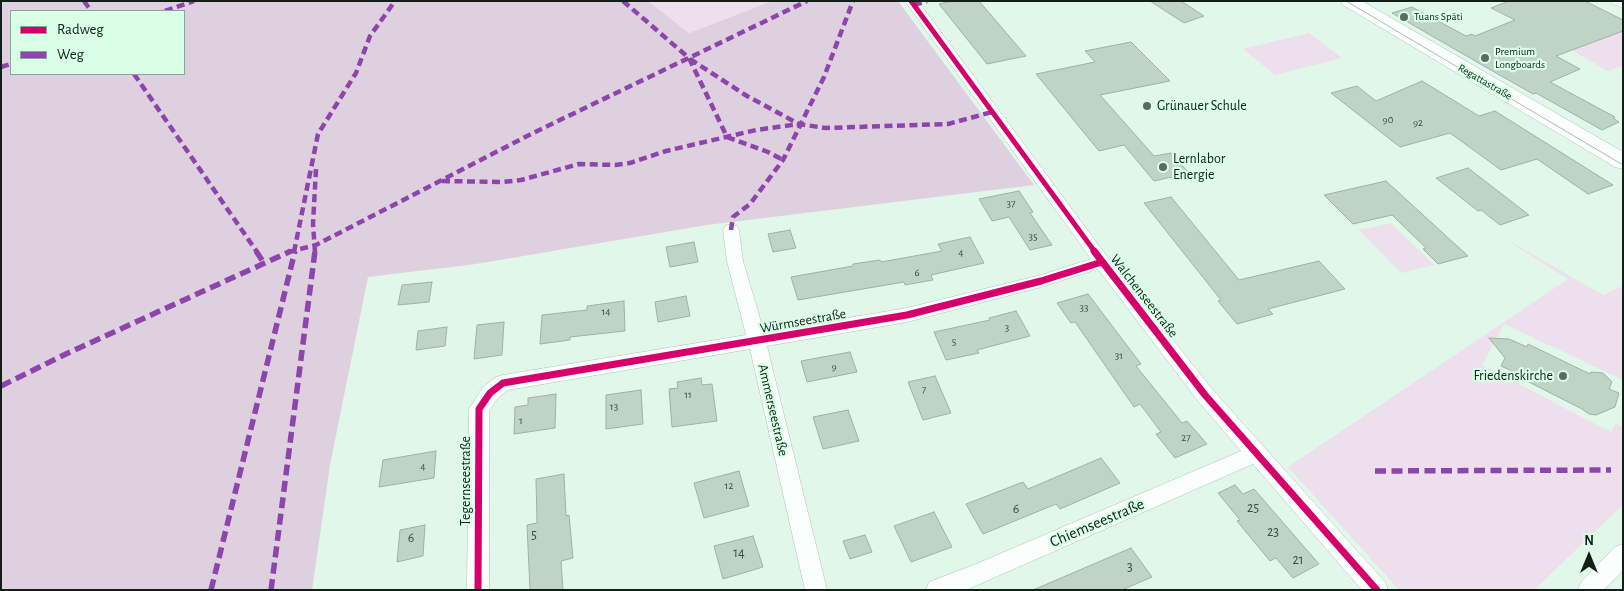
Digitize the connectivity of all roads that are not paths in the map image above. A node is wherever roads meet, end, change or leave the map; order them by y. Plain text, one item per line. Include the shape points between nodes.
1 (911, 1) edge
2 (1349, 1) edge
3 (1616, 1) edge
4 (1623, 4) edge
5 (1623, 162) edge
6 (731, 230) dead end
7 (1102, 262) junction
8 (756, 341) junction
9 (503, 383) joint
10 (1255, 454) junction
11 (1623, 554) edge
12 (478, 590) edge
13 (816, 590) edge
14 (936, 590) edge
15 (1377, 590) edge
16 (1589, 590) edge

1 - 7 street, Walchenseestraße
2 - 5 main road, Regattastraße
3 - 4 street
6 - 8 street, Ammerseestraße via 735,261
7 - 8 street, Würmseestraße via 907,315
7 - 10 street, Walchenseestraße via 1204,395
8 - 9 street, Würmseestraße
8 - 13 street, Ammerseestraße
9 - 12 street, Tegernseestraße via 490,393 479,409
10 - 14 street, Chiemseestraße
10 - 15 street, Walchenseestraße
11 - 16 street

